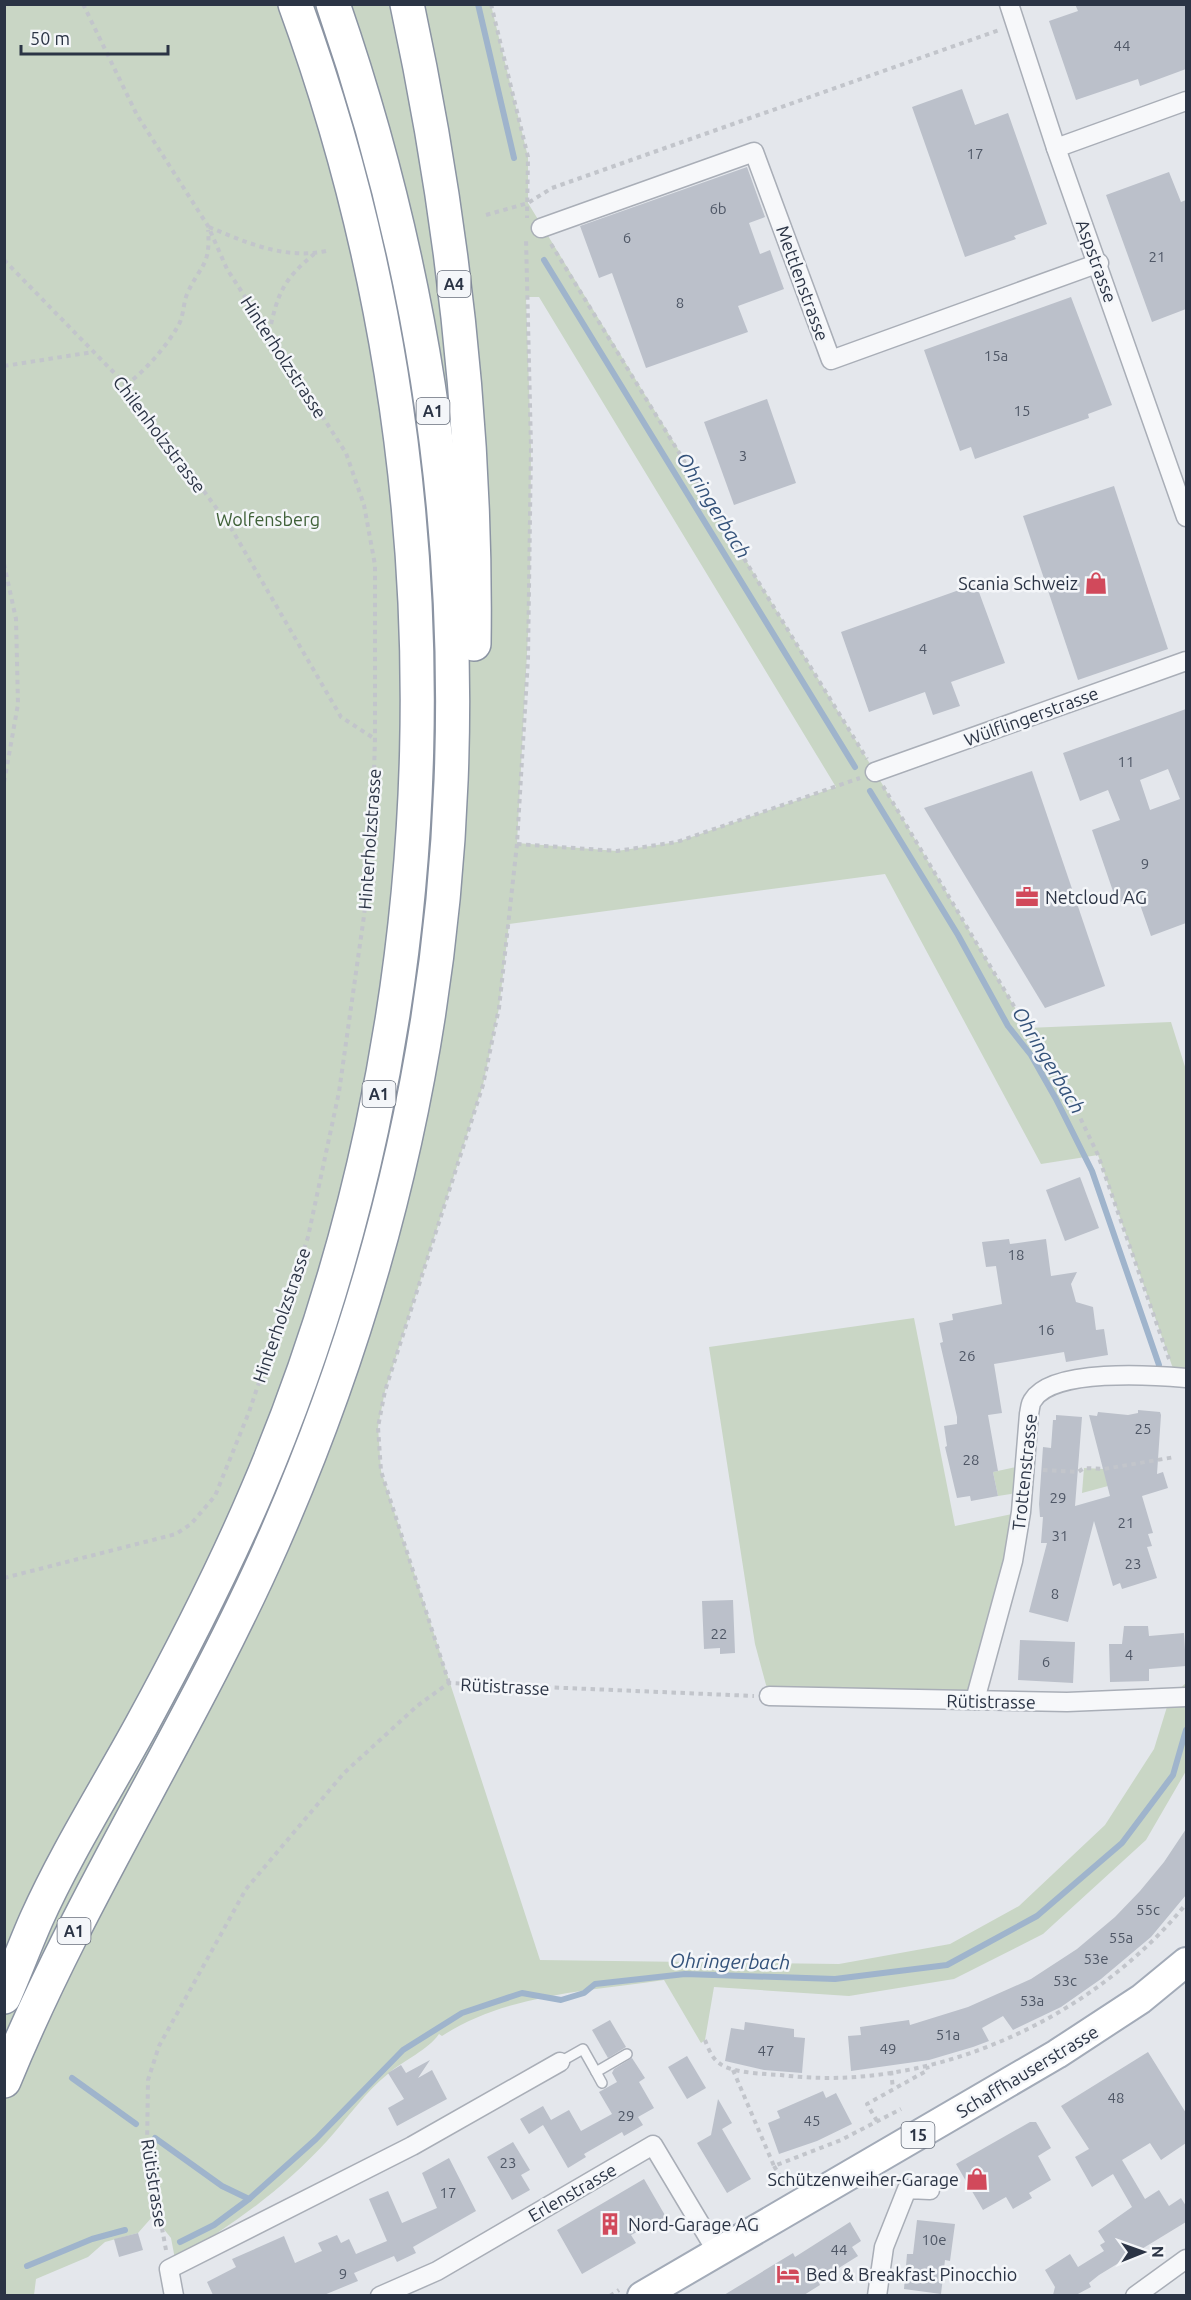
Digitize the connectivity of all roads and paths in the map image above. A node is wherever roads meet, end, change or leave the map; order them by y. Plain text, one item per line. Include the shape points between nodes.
1 (83, 4) edge
2 (295, 4) edge
3 (333, 4) edge
4 (407, 4) edge
5 (491, 4) edge
6 (1009, 4) edge
7 (1016, 24) junction
8 (1186, 101) edge
9 (1056, 148) junction
10 (528, 203) junction
11 (486, 215) dead end
12 (208, 226) junction
13 (541, 228) dead end
14 (330, 250) dead end
15 (525, 253) dead end
16 (315, 254) junction
17 (4, 260) edge
18 (1099, 263) junction
19 (269, 334) junction
20 (93, 352) junction
21 (4, 366) edge
22 (126, 385) junction
23 (1186, 517) edge
24 (4, 564) edge
25 (1186, 661) edge
26 (375, 739) junction
27 (875, 772) joint
28 (4, 783) edge
29 (449, 830) junction
30 (517, 844) junction
31 (1186, 1378) edge
32 (1175, 1457) dead end
33 (1044, 1470) dead end
34 (4, 1578) edge
35 (449, 1683) junction
36 (769, 1696) joint
37 (1186, 1697) edge
38 (975, 1700) junction
39 (1186, 1904) edge
40 (37, 1918) junction
41 (4, 1960) edge
42 (1186, 1962) edge
43 (4, 1997) edge
44 (705, 2040) dead end
45 (627, 2054) dead end
46 (560, 2062) joint
47 (927, 2066) junction
48 (733, 2069) junction
49 (596, 2072) junction
50 (891, 2072) junction
51 (4, 2081) edge
52 (602, 2083) dead end
53 (893, 2089) junction
54 (901, 2109) dead end
55 (878, 2121) junction
56 (774, 2166) junction
57 (930, 2190) dead end
58 (789, 2191) dead end
59 (717, 2252) junction
60 (1186, 2259) edge
61 (169, 2269) junction
62 (174, 2295) edge
63 (380, 2295) edge
64 (642, 2295) edge
65 (877, 2295) edge
66 (1135, 2295) edge

1 - 12 path, Hinterholzstrasse via 137,115
2 - 40 highway, A1 via 338,134 369,256 390,360 409,504 417,619 418,723 413,838 398,983 381,1086 355,1199 314,1339 278,1438 239,1533 193,1628
3 - 29 highway, A1 via 391,197 415,301 432,405 445,511 452,618
4 - 29 highway, A4 via 446,227 462,356 470,478 472,716
5 - 10 path via 528,157
6 - 7 street, Aspstrasse
7 - 9 street, Aspstrasse
7 - 10 path via 552,188
8 - 9 street
9 - 18 street, Aspstrasse
10 - 11 path
12 - 16 path via 251,245
12 - 19 path, Hinterholzstrasse via 227,269
12 - 22 path via 210,251 187,295 179,324 140,374
13 - 18 street, Mettlenstrasse via 754,152 831,360
14 - 16 path
15 - 30 path via 531,522
16 - 19 path via 277,295
17 - 20 path, Chilenholzstrasse
18 - 23 street, Aspstrasse
19 - 26 path, Hinterholzstrasse via 346,453 364,505 375,565
20 - 21 path
20 - 22 path, Chilenholzstrasse
22 - 26 path, Chilenholzstrasse via 231,528 341,717
24 - 28 path via 16,618 18,704
25 - 27 street, Wülflingerstrasse
26 - 34 path, Hinterholzstrasse via 371,850 339,1092 308,1237 249,1412 215,1496 191,1524 176,1534
27 - 30 path via 677,843 617,851
29 - 51 highway, A1 via 433,988 405,1145 379,1249 330,1401 248,1597 82,1914
30 - 35 path via 499,1008 483,1085 385,1391 378,1427 381,1471
31 - 38 street, Trottenstrasse via 1127,1373 1078,1379 1050,1386 1033,1399 1013,1561
32 - 33 path via 1104,1469 1084,1468 1078,1472
35 - 36 path, Rütistrasse
35 - 61 path, Rütistrasse via 417,1706 344,1773 246,1889 159,2046 148,2080 147,2147
36 - 38 street, Rütistrasse
37 - 38 street, Rütistrasse via 1067,1702
39 - 47 path via 1138,1956 1068,2007 1002,2042
40 - 41 highway, A1
40 - 43 highway, A1
42 - 59 main road, Schaffhauserstrasse / 15 via 1141,1999 1058,2054
44 - 48 path via 719,2064
45 - 49 lane
46 - 49 lane via 583,2049
46 - 61 street via 412,2146
47 - 50 path
47 - 53 path via 928,2070
48 - 50 path via 796,2077
48 - 56 path
49 - 52 lane
50 - 53 path
53 - 55 path via 867,2104
54 - 55 path
55 - 56 path
56 - 58 path
57 - 65 street via 907,2189 884,2247
59 - 63 street, Erlenstrasse via 653,2145 437,2271
59 - 64 main road, Schaffhauserstrasse / 15
60 - 66 street
61 - 62 street

